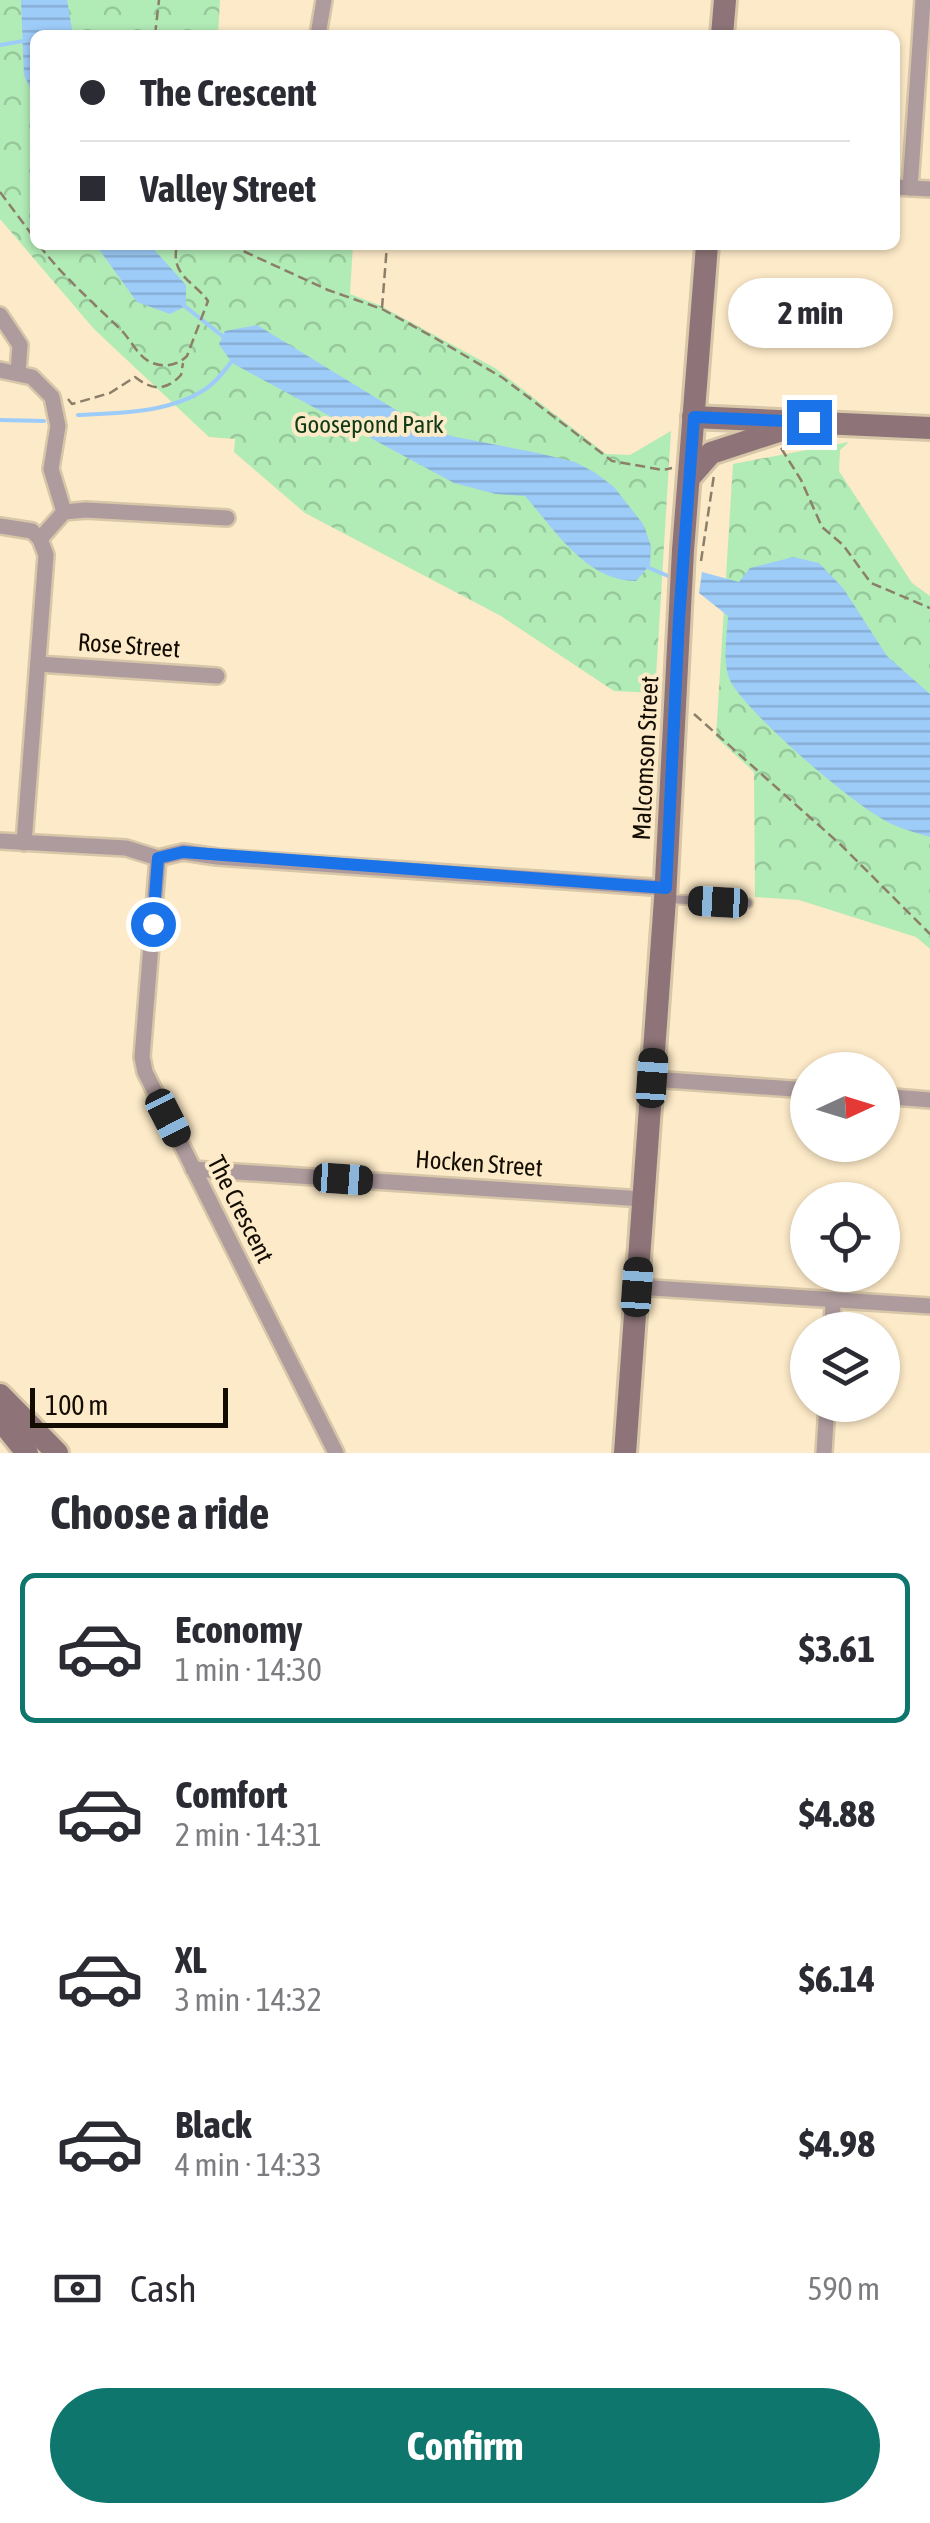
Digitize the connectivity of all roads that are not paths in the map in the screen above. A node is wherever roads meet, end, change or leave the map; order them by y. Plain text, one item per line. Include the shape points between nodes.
1 (324, 0) edge
2 (725, 0) edge
3 (923, 0) edge
4 (319, 30) edge
5 (722, 30) edge
6 (903, 187) edge
7 (930, 189) edge
8 (707, 250) edge
9 (0, 315) edge
10 (0, 370) edge
11 (18, 372) junction
12 (694, 417) junction
13 (809, 422) junction
14 (930, 428) edge
15 (682, 471) junction
16 (64, 512) junction
17 (227, 518) dead end
18 (0, 526) edge
19 (40, 539) junction
20 (38, 664) junction
21 (216, 676) dead end
22 (0, 841) edge
23 (24, 843) junction
24 (158, 858) junction
25 (666, 893) junction
26 (748, 903) dead end
27 (652, 1078) junction
28 (790, 1089) edge
29 (900, 1098) edge
30 (930, 1100) edge
31 (194, 1169) junction
32 (642, 1198) junction
33 (637, 1287) junction
34 (833, 1300) junction
35 (930, 1306) edge
36 (833, 1312) edge
37 (0, 1395) edge
38 (0, 1420) edge
39 (826, 1422) edge
40 (27, 1453) edge
41 (57, 1453) edge
42 (336, 1453) edge
43 (624, 1453) edge
44 (824, 1453) edge

1 - 4 street
2 - 5 main road
3 - 6 street
6 - 7 street
8 - 12 main road, Malcomson Street
9 - 11 street via 20,345
10 - 11 street
11 - 16 street via 32,376 52,398 58,426 50,469
12 - 13 main road
12 - 15 main road, Malcomson Street
13 - 14 main road
13 - 15 main road via 711,453
15 - 25 main road, Malcomson Street via 692,556 679,619
16 - 17 street
16 - 19 street
18 - 19 street
19 - 20 street via 46,555
20 - 21 street, Rose Street
20 - 23 street
22 - 23 street
23 - 24 street via 126,848
24 - 25 street via 190,852
24 - 31 street, The Crescent via 142,1058
25 - 26 lane
25 - 27 main road, Malcomson Street
27 - 28 street
27 - 32 main road, Malcomson Street
29 - 30 street
31 - 32 street, Hocken Street
31 - 42 street, The Crescent
32 - 33 main road, Malcomson Street
33 - 34 street
33 - 43 main road, Malcomson Street
34 - 35 street
34 - 36 street
37 - 41 main road
38 - 40 main road
39 - 44 street

